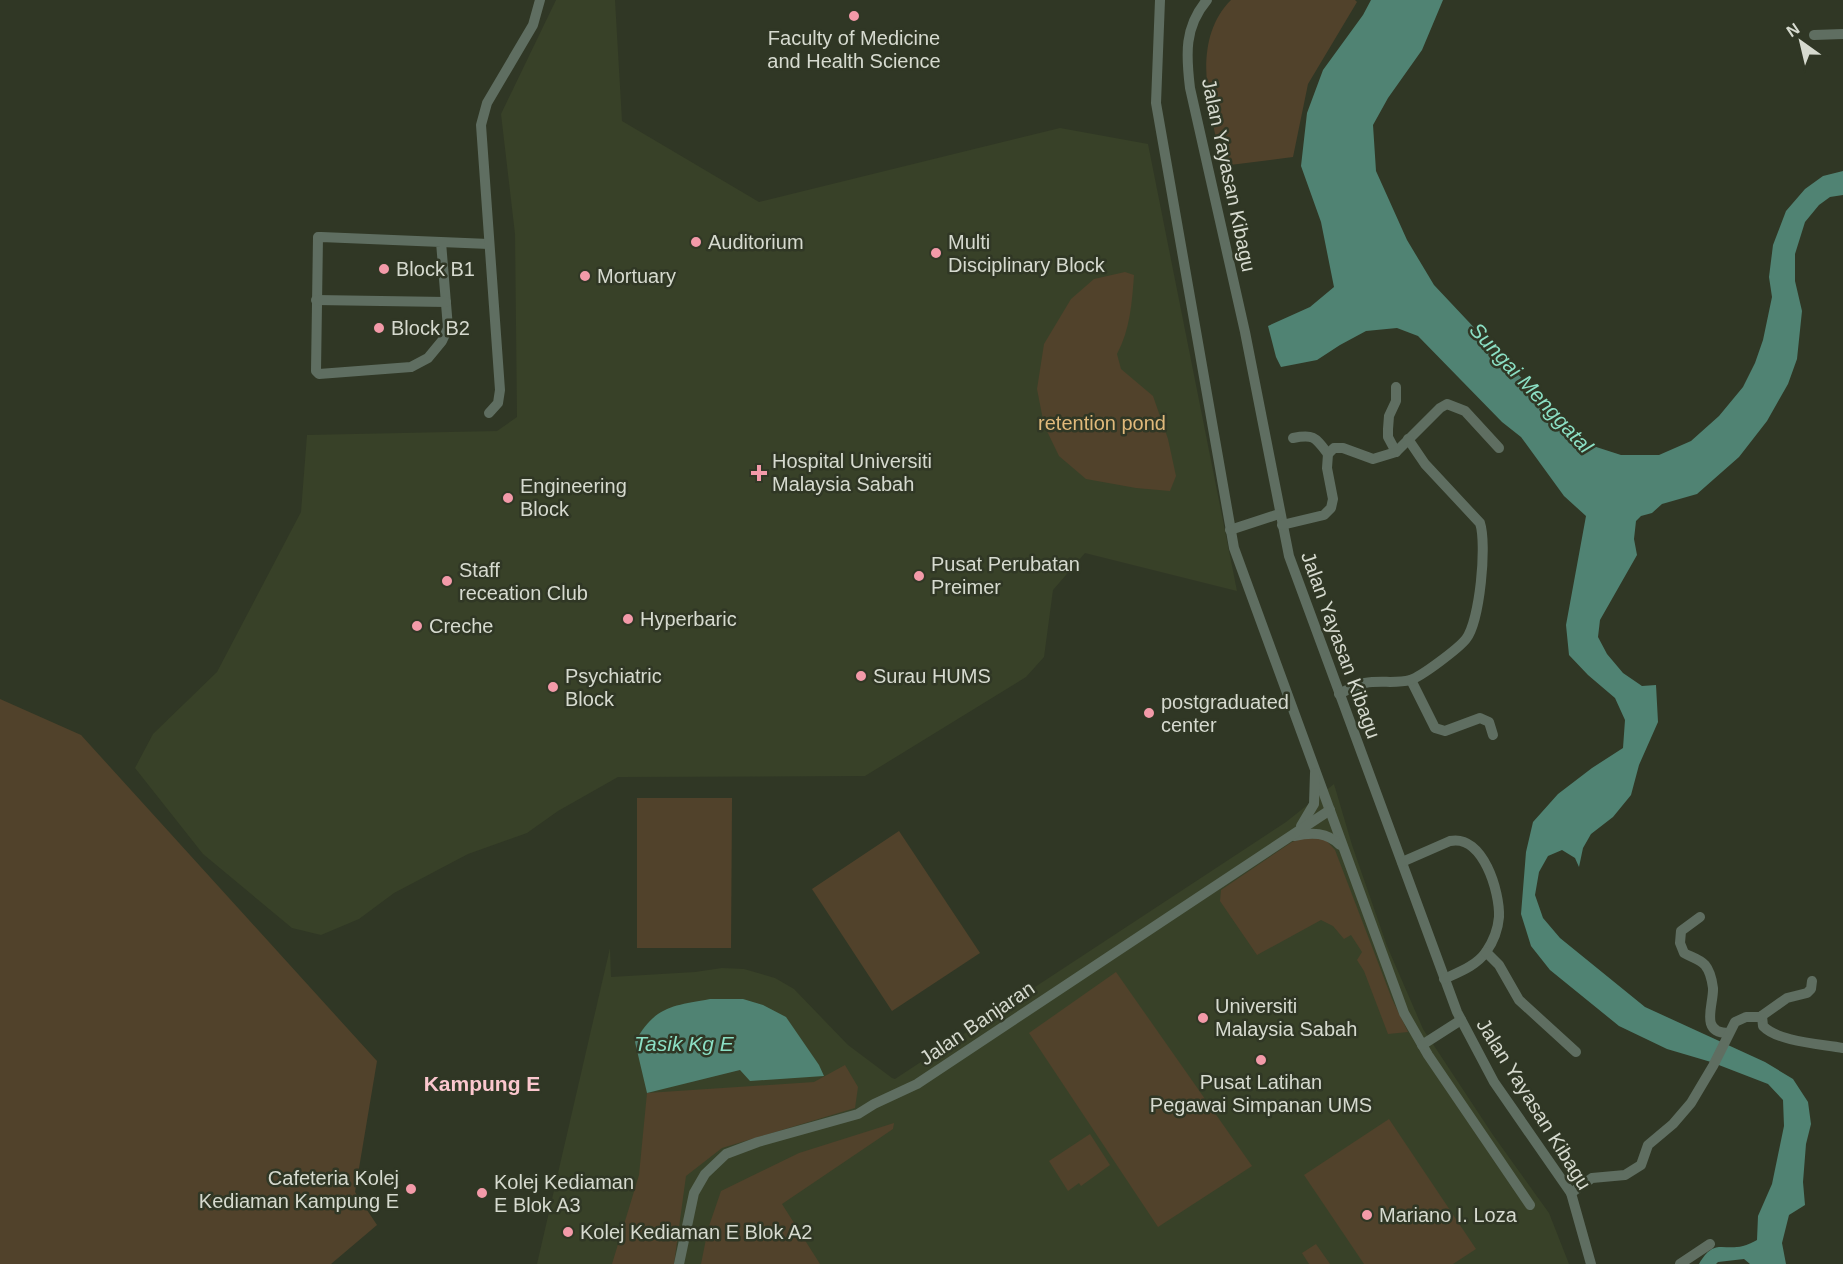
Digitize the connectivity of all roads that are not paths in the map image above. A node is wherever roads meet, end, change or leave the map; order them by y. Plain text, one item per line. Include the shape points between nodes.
1 (540, 0) edge
2 (1160, 0) edge
3 (1207, 0) edge
4 (1843, 34) edge
5 (1814, 35) dead end
6 (441, 242) junction
7 (489, 244) junction
8 (316, 300) junction
9 (446, 302) junction
10 (1396, 387) dead end
11 (489, 413) dead end
12 (1293, 438) dead end
13 (1408, 439) junction
14 (1499, 448) dead end
15 (1396, 452) junction
16 (1328, 454) junction
17 (1281, 519) junction
18 (1230, 530) junction
19 (1411, 680) junction
20 (1339, 694) junction
21 (1493, 735) dead end
22 (1315, 768) junction
23 (1330, 810) junction
24 (1290, 837) junction
25 (1343, 847) junction
26 (1402, 862) junction
27 (1700, 916) dead end
28 (1486, 952) junction
29 (1444, 979) junction
30 (1812, 981) dead end
31 (1762, 1016) junction
32 (1461, 1020) junction
33 (1726, 1037) junction
34 (1422, 1045) junction
35 (1843, 1048) edge
36 (1575, 1052) dead end
37 (1571, 1193) junction
38 (1530, 1205) dead end
39 (1710, 1244) dead end
40 (679, 1264) edge
41 (1591, 1264) edge
42 (1680, 1264) edge

1 - 7 street via 533,25 487,103 481,125
2 - 18 street via 1156,103
3 - 17 street, Jalan Yayasan Kibagu via 1188,37 1190,88 1245,332
4 - 5 street
6 - 7 street
6 - 8 street via 318,237
6 - 9 street
7 - 11 street via 500,390 498,403
8 - 9 street
8 - 9 street via 319,374 411,367 428,358 448,328
10 - 15 street via 1388,437
12 - 16 street via 1314,437
13 - 14 street via 1447,404 1465,411
13 - 15 street
13 - 19 street via 1425,464 1471,511 1483,532 1479,602 1472,628 1466,640
15 - 16 street via 1373,459 1343,448 1334,448
16 - 17 street via 1331,508 1324,515
17 - 18 street
17 - 20 street, Jalan Yayasan Kibagu via 1299,587
18 - 22 street via 1249,593
19 - 20 street via 1365,683
19 - 21 street via 1436,728 1445,731 1480,718 1489,722
20 - 26 street, Jalan Yayasan Kibagu
22 - 23 street
22 - 24 street via 1314,804
23 - 24 street, Jalan Banjaran
23 - 25 street
24 - 25 street via 1318,834 1332,837
24 - 40 street, Jalan Banjaran via 917,1084 858,1114 726,1154 705,1174 694,1193
25 - 34 street via 1404,1013
26 - 28 street via 1459,839 1477,853 1487,864 1499,904 1495,936
26 - 29 street, Jalan Yayasan Kibagu
27 - 33 street via 1681,931 1680,943 1684,953 1706,966 1713,988 1711,1024
28 - 29 street via 1476,963
28 - 36 street via 1519,1000
29 - 32 street, Jalan Yayasan Kibagu
30 - 31 street via 1807,993 1787,998
31 - 33 street via 1739,1018
31 - 35 street via 1763,1026 1769,1031
32 - 34 street
32 - 37 street, Jalan Yayasan Kibagu via 1494,1082
33 - 37 street via 1683,1114 1648,1144 1641,1165 1625,1175 1592,1178
34 - 38 street
37 - 41 street, Jalan Yayasan Kibagu
39 - 42 street

